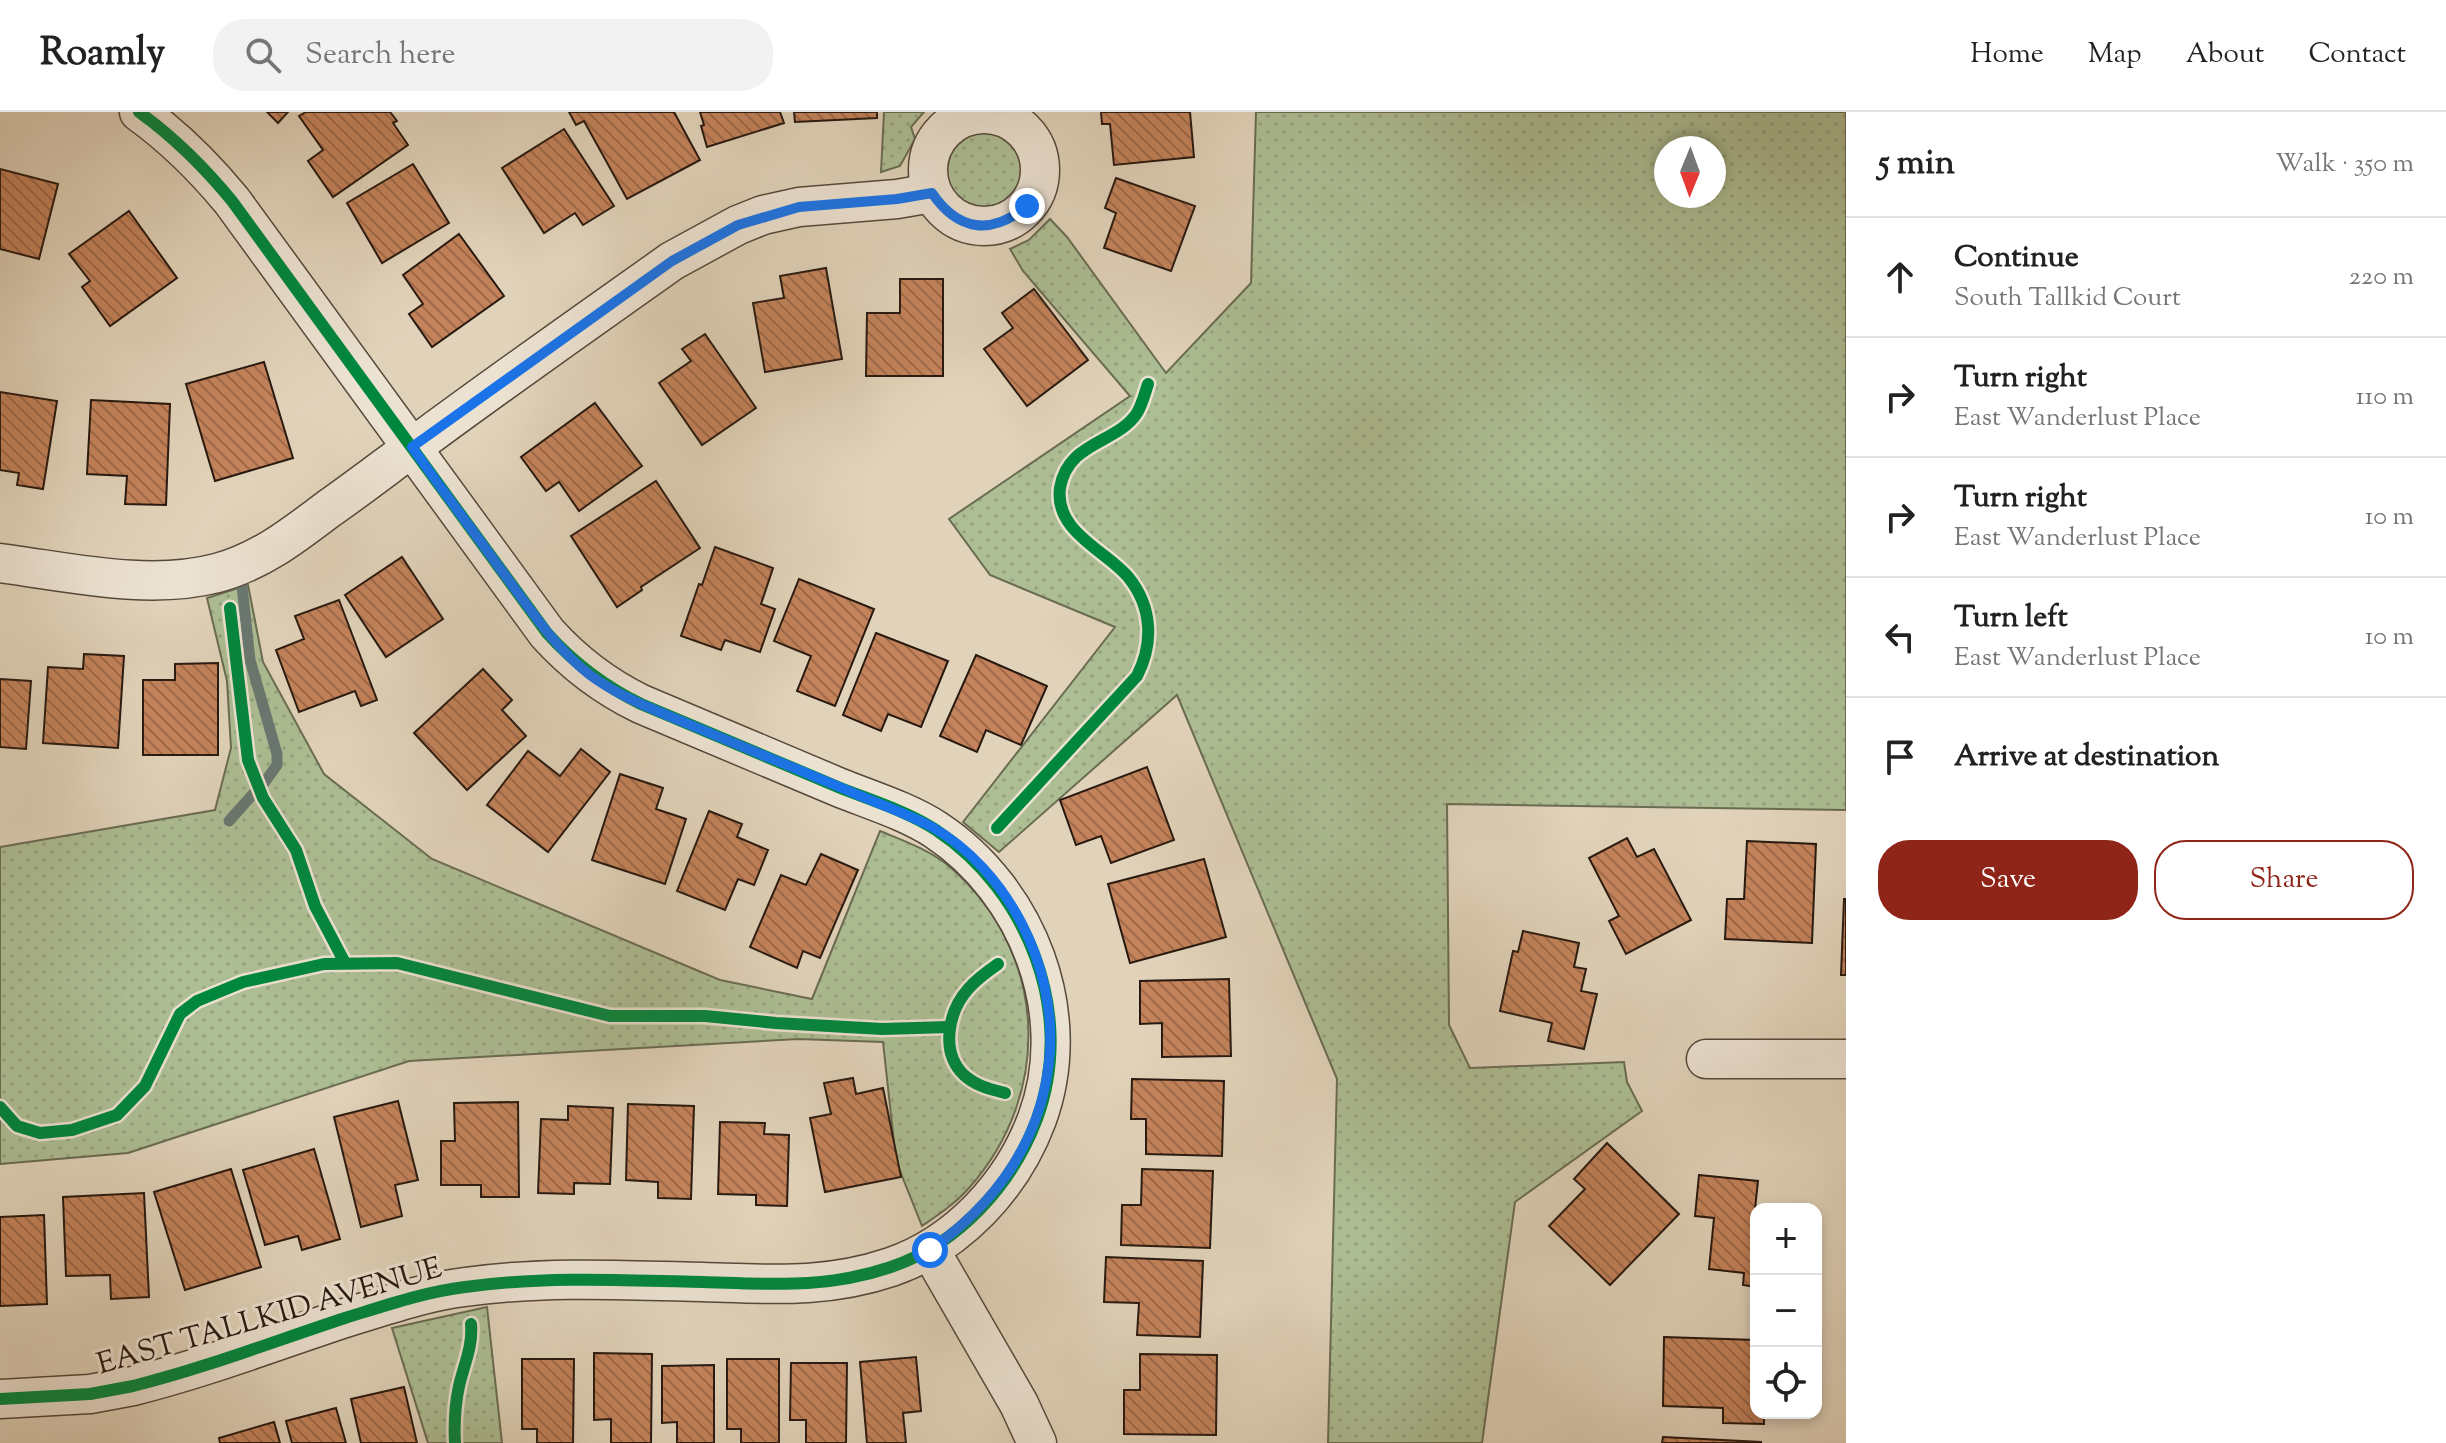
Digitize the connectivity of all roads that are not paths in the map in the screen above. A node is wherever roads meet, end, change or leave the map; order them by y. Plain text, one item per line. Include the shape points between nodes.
1 (139, 112) edge
2 (932, 193) dead end
3 (412, 447) junction
4 (0, 563) edge
5 (1706, 1059) dead end
6 (1846, 1059) edge
7 (930, 1250) junction
8 (0, 1399) edge
9 (1025, 1439) edge

1 - 3 street, EAST TALLKID AVENUE via 208,173
2 - 3 street via 799,207 738,225 672,261
3 - 4 street via 283,543 219,572 159,580
3 - 7 street, EAST TALLKID AVENUE via 547,633 591,676 641,704 933,828 978,863 1020,920 1049,1011 1049,1060 1040,1110 1004,1180 974,1216
5 - 6 street
7 - 8 street, EAST TALLKID AVENUE via 894,1266 814,1284 562,1278 463,1287 406,1299 133,1386
7 - 9 street

